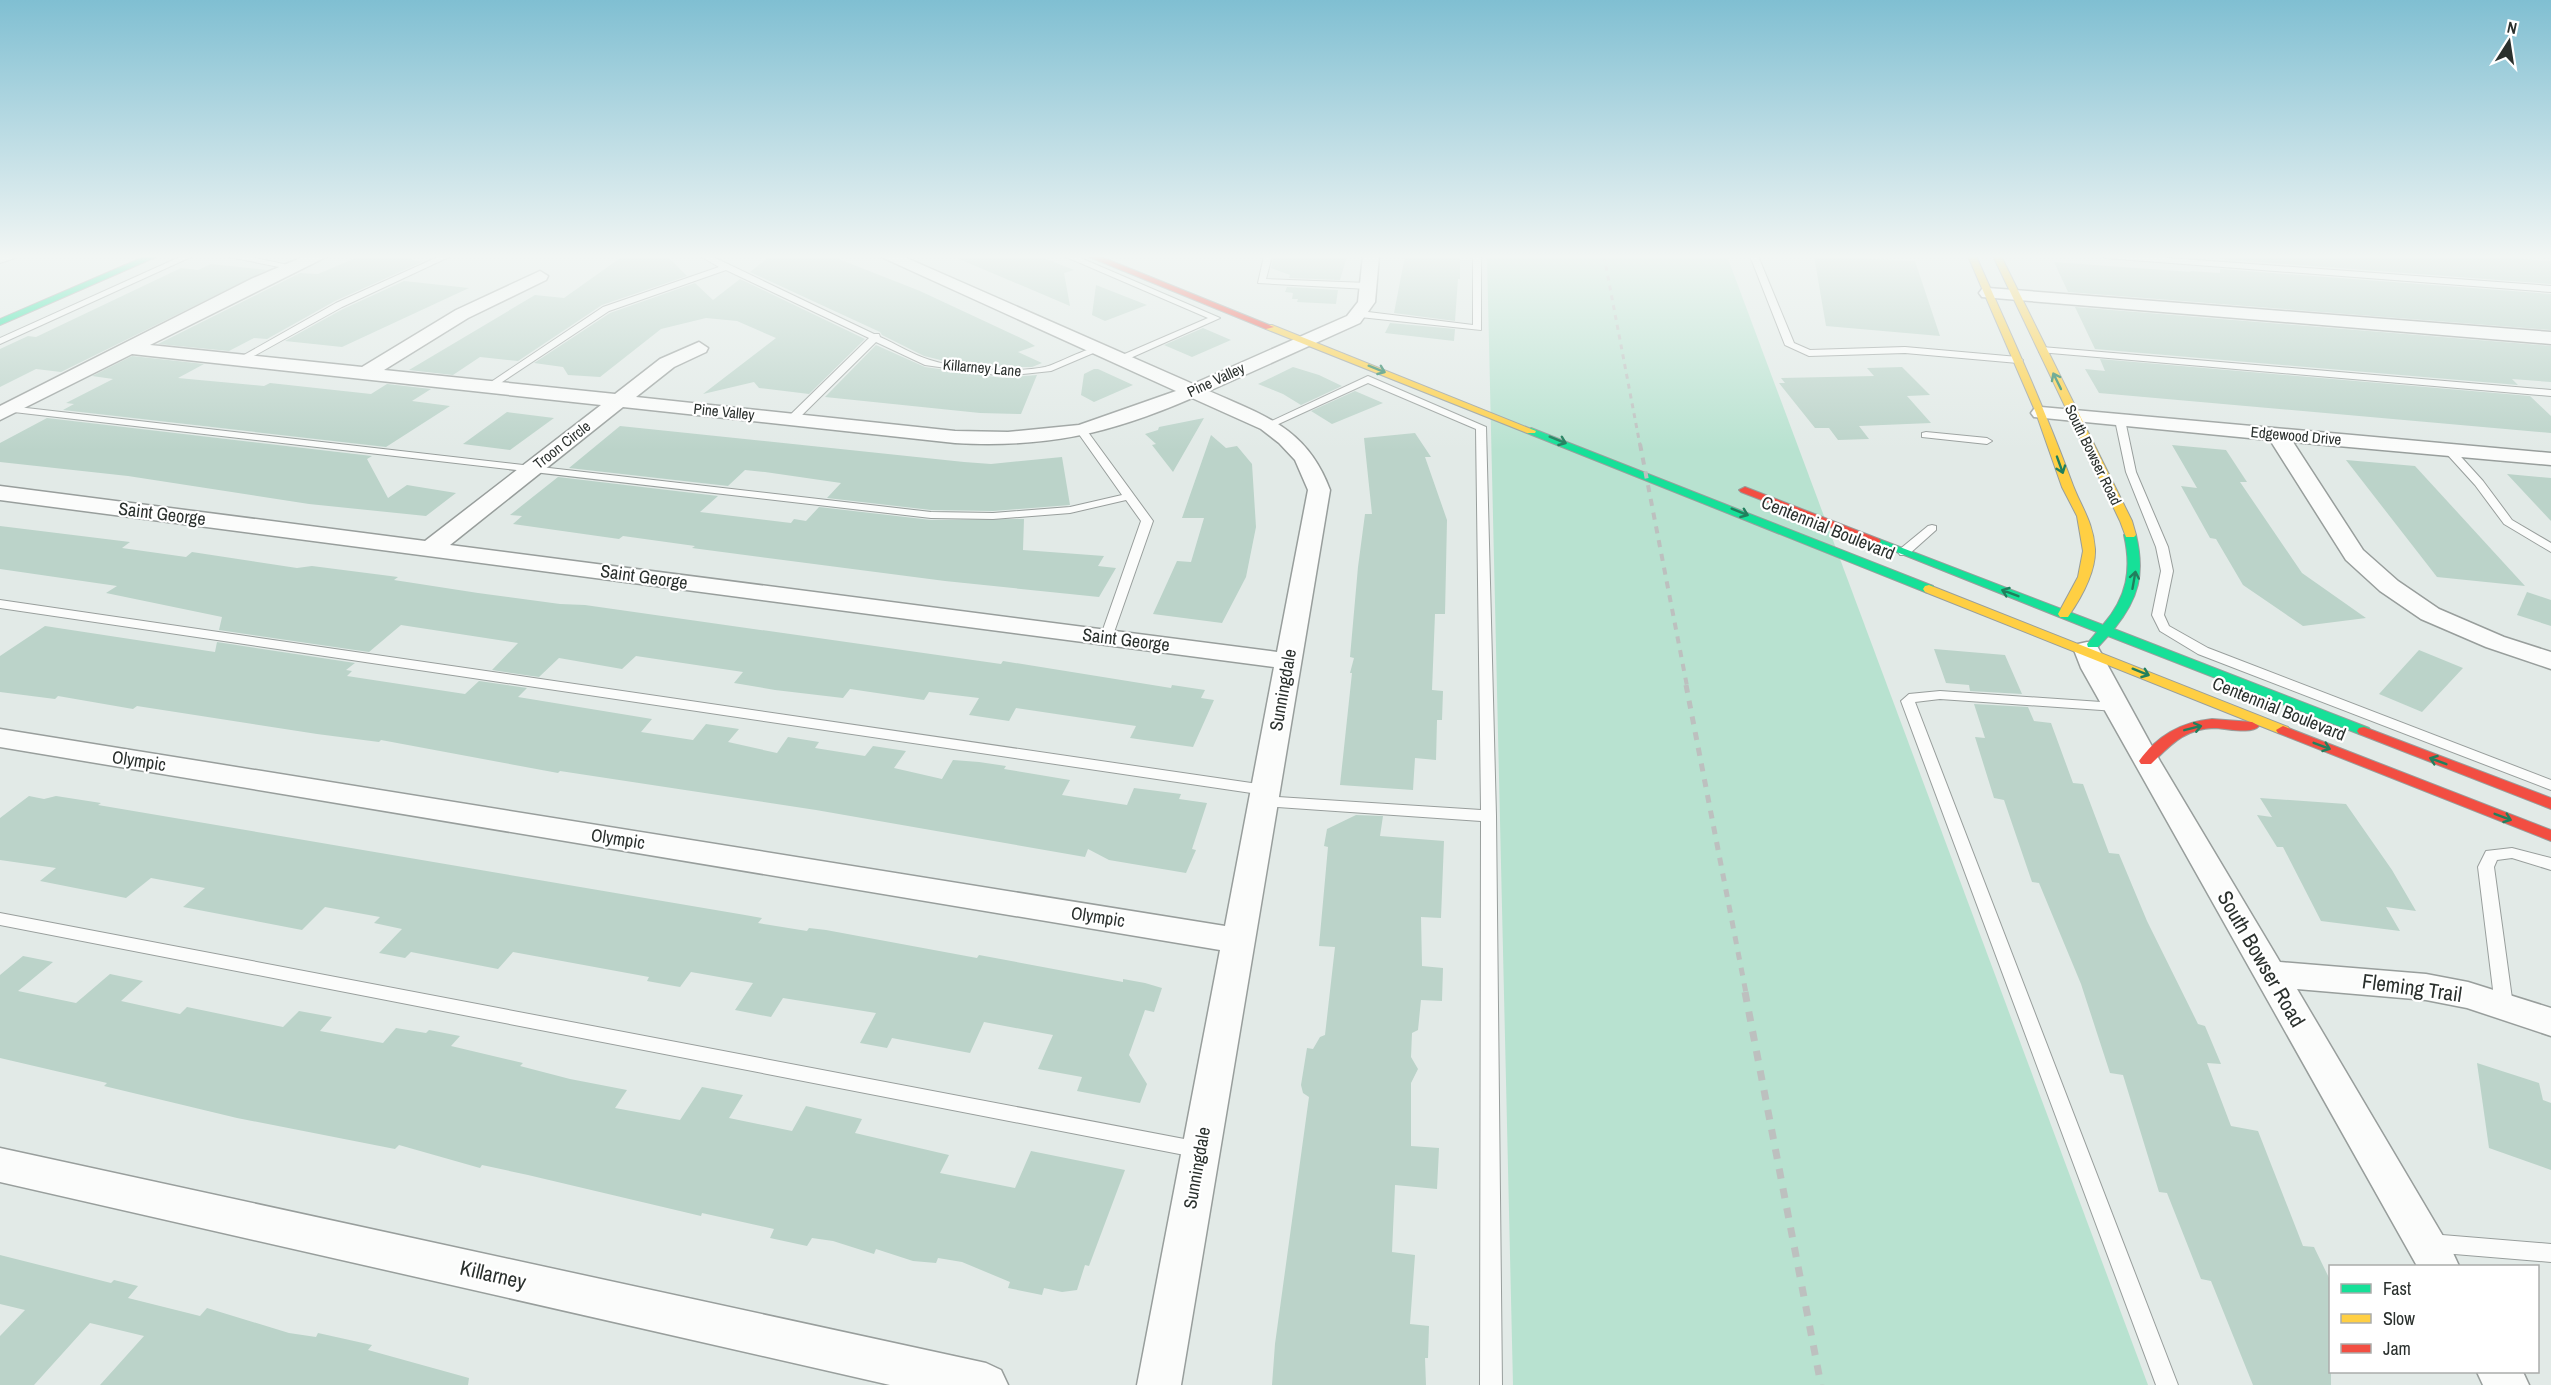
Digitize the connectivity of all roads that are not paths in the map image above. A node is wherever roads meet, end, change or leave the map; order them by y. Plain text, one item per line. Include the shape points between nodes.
1 (45, 321) edge
2 (183, 321) edge
3 (311, 321) edge
4 (451, 321) edge
5 (588, 321) edge
6 (843, 321) edge
7 (1038, 321) edge
8 (1208, 321) edge
9 (1279, 321) edge
10 (1347, 321) edge
11 (1416, 321) edge
12 (1478, 321) edge
13 (1780, 321) edge
14 (2000, 321) edge
15 (2028, 321) edge
16 (2335, 321) edge
17 (1330, 329) junction
18 (1306, 330) junction
19 (876, 336) junction
20 (1351, 337) dead end
21 (2551, 338) edge
22 (0, 341) edge
23 (127, 348) junction
24 (699, 348) dead end
25 (2042, 350) junction
26 (1112, 353) junction
27 (240, 360) junction
28 (2018, 360) junction
29 (366, 373) junction
30 (490, 386) junction
31 (1194, 391) junction
32 (2551, 393) edge
33 (618, 401) junction
34 (5, 411) edge
35 (2042, 413) junction
36 (2074, 416) junction
37 (791, 420) junction
38 (2120, 420) junction
39 (1268, 425) junction
40 (1082, 430) junction
41 (2277, 434) junction
42 (1926, 435) dead end
43 (1987, 441) dead end
44 (2449, 450) junction
45 (2551, 459) edge
46 (531, 469) junction
47 (1730, 484) dead end
48 (0, 494) edge
49 (1127, 497) junction
50 (1932, 528) dead end
51 (2551, 548) edge
52 (430, 549) junction
53 (1904, 552) junction
54 (0, 604) edge
55 (2064, 614) junction
56 (1106, 638) junction
57 (2097, 640) junction
58 (1289, 661) junction
59 (2551, 661) edge
60 (2116, 707) junction
61 (2277, 729) junction
62 (0, 738) edge
63 (2146, 761) junction
64 (2551, 785) edge
65 (1265, 795) junction
66 (2551, 804) edge
67 (1489, 816) junction
68 (2551, 836) edge
69 (2551, 864) edge
70 (0, 919) edge
71 (1237, 940) junction
72 (2269, 974) junction
73 (2504, 1005) junction
74 (2551, 1022) edge
75 (1200, 1150) junction
76 (0, 1165) edge
77 (2551, 1252) edge
78 (2432, 1254) edge
79 (986, 1385) edge
80 (1159, 1385) edge
81 (1491, 1385) edge
82 (2167, 1385) edge

1 - 22 lane
2 - 23 street
3 - 27 lane
4 - 29 street
5 - 30 lane
6 - 19 lane, Killarney Lane
7 - 26 street, Sunningdale
8 - 26 lane, Killarney Lane
9 - 18 main road, Centennial Boulevard
10 - 17 street, Pine Valley
11 - 12 lane via 1478,328
13 - 28 lane via 1790,345 1809,353 1905,350
14 - 28 main road, South Bowser Road
15 - 25 main road, South Bowser Road
16 - 21 street
17 - 18 street, Pine Valley
17 - 20 main road
18 - 31 street, Pine Valley
18 -> 57 main road, Centennial Boulevard
19 - 26 lane, Killarney Lane via 928,363 1004,373 1031,372
19 - 37 lane
23 - 27 street, Pine Valley
23 - 34 street
24 - 33 street, Troon Circle via 667,363
25 - 32 lane
36 -> 25 main road, South Bowser Road
26 - 31 street, Sunningdale
27 - 29 street, Pine Valley
28 - 35 main road, South Bowser Road
29 - 30 street, Pine Valley
30 - 33 street, Pine Valley
31 - 39 street, Sunningdale
31 - 40 street, Pine Valley
33 - 37 street, Pine Valley
33 - 46 street, Troon Circle
34 - 46 lane
35 - 36 street, Edgewood Drive
35 -> 55 main road, South Bowser Road via 2068,487 2083,516 2089,551 2084,577
36 - 38 street, Edgewood Drive
57 -> 36 main road, South Bowser Road via 2114,624 2132,589 2137,562 2126,521
37 - 40 street, Pine Valley via 981,439
38 - 41 street, Edgewood Drive
38 - 64 lane via 2131,472 2162,547 2167,571 2158,615 2164,628 2203,651
39 - 58 street, Sunningdale via 1284,435 1310,464 1319,490
39 - 67 lane via 1368,379 1481,427
40 - 49 lane
41 - 44 street, Edgewood Drive
41 - 59 street via 2354,555 2389,586 2430,614
42 - 43 lane
44 - 45 street, Edgewood Drive
44 - 51 lane via 2508,522
46 - 49 lane via 931,515 993,516 1070,510
46 - 52 street, Troon Circle
47 - 53 main road, Centennial Boulevard
48 - 52 street, Saint George
49 - 56 lane via 1147,520
50 - 53 lane
52 - 56 street, Saint George
55 -> 53 main road, Centennial Boulevard
54 - 65 lane
55 - 57 main road, South Bowser Road
55 - 57 main road, Centennial Boulevard
56 - 58 street, Saint George
57 - 60 street, South Bowser Road
57 -> 61 main road, Centennial Boulevard
66 -> 57 main road, Centennial Boulevard
58 - 65 street, Sunningdale
60 - 63 street, South Bowser Road
60 - 82 lane via 1940,695 1908,701
63 -> 61 main road via 2175,733 2198,726 2226,724
61 -> 68 main road, Centennial Boulevard
62 - 71 street, Olympic
63 - 72 street, South Bowser Road
65 - 67 lane
65 - 71 street, Sunningdale
67 - 81 lane
69 - 73 lane via 2512,853 2492,855 2486,867
70 - 75 lane
71 - 75 street, Sunningdale
72 - 73 street, Fleming Trail via 2426,987
72 - 78 street, South Bowser Road
73 - 74 street, Fleming Trail
75 - 80 street, Sunningdale
76 - 79 street, Killarney
77 - 78 lane

